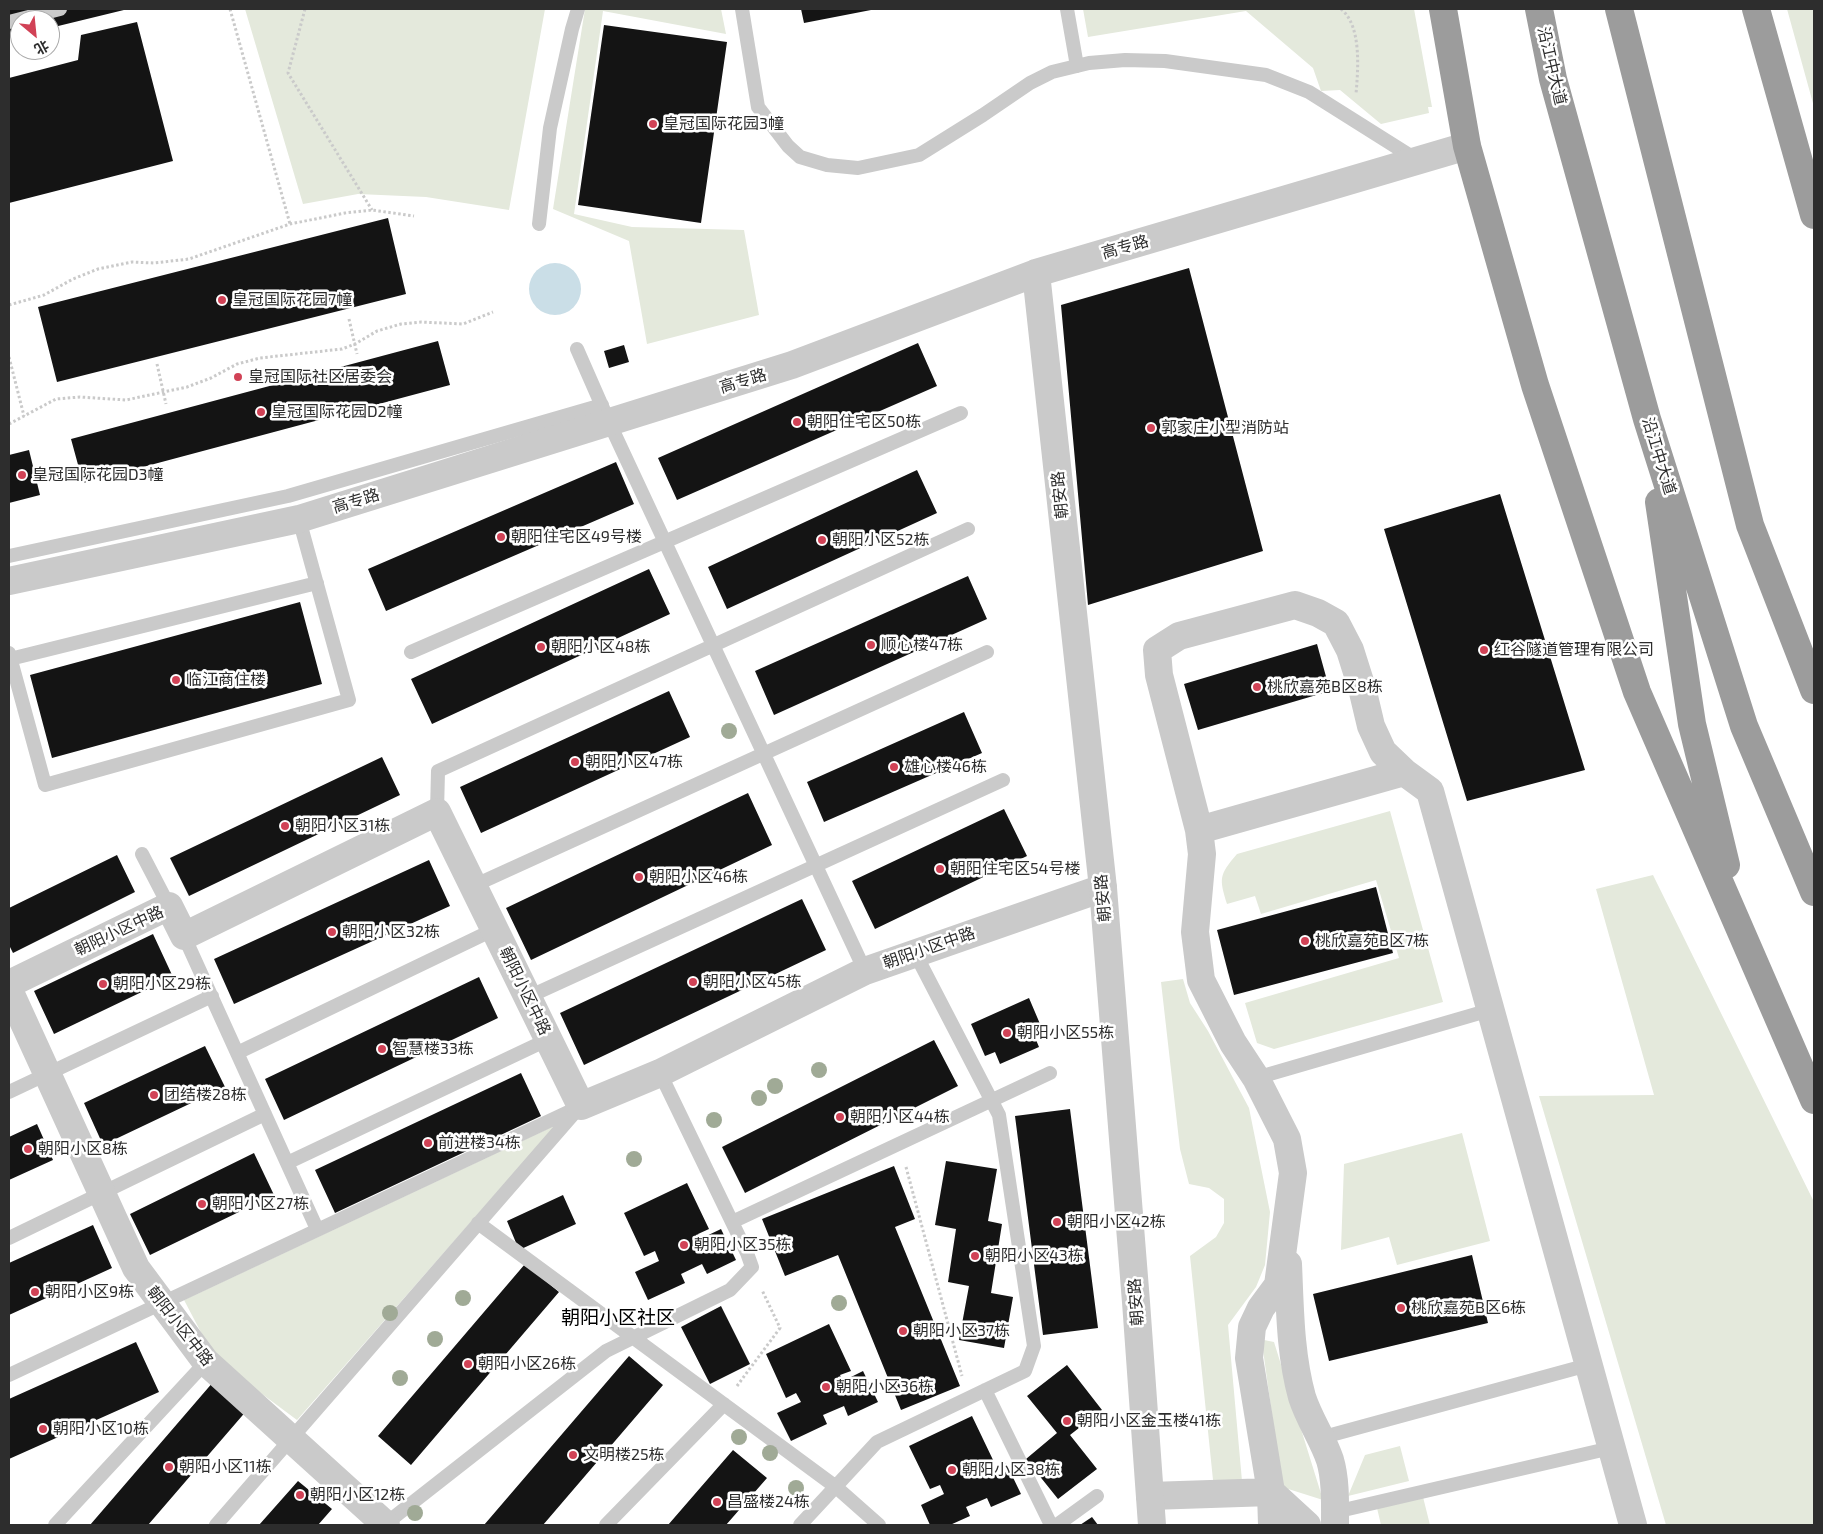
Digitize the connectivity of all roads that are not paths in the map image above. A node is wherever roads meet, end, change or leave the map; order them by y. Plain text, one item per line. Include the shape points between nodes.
1 (60, 9) edge
2 (578, 9) edge
3 (742, 9) edge
4 (1067, 9) edge
5 (1443, 9) edge
6 (1539, 9) edge
7 (1619, 9) edge
8 (1742, 9) edge
9 (1756, 9) edge
10 (9, 22) edge
11 (1077, 66) junction
12 (1774, 69) junction
13 (1467, 146) junction
14 (1418, 161) junction
15 (1814, 215) edge
16 (539, 224) dead end
17 (1036, 273) junction
18 (577, 349) dead end
19 (961, 413) dead end
20 (605, 414) junction
21 (1647, 419) junction
22 (299, 519) junction
23 (968, 529) dead end
24 (664, 542) junction
25 (9, 556) edge
26 (9, 581) edge
27 (317, 583) junction
28 (713, 646) junction
29 (411, 652) dead end
30 (987, 652) dead end
31 (10, 656) edge
32 (1814, 690) edge
33 (764, 753) junction
34 (1404, 772) junction
35 (1003, 780) dead end
36 (437, 812) junction
37 (1199, 830) junction
38 (142, 854) dead end
39 (816, 866) junction
40 (473, 886) junction
41 (1103, 888) junction
42 (1814, 892) edge
43 (169, 906) junction
44 (495, 929) junction
45 (184, 936) junction
46 (1744, 937) junction
47 (915, 953) junction
48 (865, 971) junction
49 (9, 984) edge
50 (9, 990) edge
51 (212, 996) junction
52 (528, 997) junction
53 (1490, 1010) junction
54 (548, 1039) junction
55 (237, 1053) junction
56 (660, 1073) junction
57 (1050, 1073) dead end
58 (47, 1074) junction
59 (1256, 1078) junction
60 (9, 1092) edge
61 (991, 1100) junction
62 (1814, 1100) edge
63 (581, 1106) junction
64 (265, 1114) junction
65 (287, 1163) junction
66 (102, 1194) junction
67 (732, 1222) junction
68 (478, 1224) junction
69 (1286, 1228) junction
70 (317, 1229) junction
71 (9, 1238) edge
72 (162, 1302) junction
73 (632, 1337) junction
74 (206, 1362) junction
75 (1588, 1365) junction
76 (9, 1374) edge
77 (985, 1390) junction
78 (724, 1404) junction
79 (292, 1438) junction
80 (1320, 1438) junction
81 (1611, 1448) junction
82 (836, 1488) junction
83 (1271, 1492) junction
84 (1097, 1496) dead end
85 (1150, 1496) junction
86 (1335, 1519) edge
87 (55, 1525) edge
88 (216, 1525) edge
89 (385, 1525) edge
90 (606, 1525) edge
91 (800, 1525) edge
92 (879, 1525) edge
93 (1051, 1525) edge
94 (1057, 1525) edge
95 (1152, 1525) edge
96 (1272, 1525) edge
97 (1307, 1525) edge
98 (1633, 1525) edge

1 - 10 lane
2 - 16 lane via 550,128
3 - 11 lane via 758,107 800,157 827,165 858,168 919,155 1030,83 1052,72
4 - 11 lane
5 - 13 highway
6 - 21 highway, 沿江中大道 via 1553,79
7 - 32 highway via 1750,525
8 - 12 highway
9 - 12 highway
11 - 14 lane via 1125,60 1165,61 1266,74 1309,92
12 - 15 highway
13 - 14 street, 高专路
13 - 46 highway via 1535,385 1637,692
14 - 17 street, 高专路
17 - 20 street, 高专路 via 792,366
17 - 41 street, 朝安路
18 - 20 lane
19 - 24 lane
20 - 22 street, 高专路
20 - 24 lane
20 - 25 lane via 288,496
21 - 42 highway, 沿江中大道 via 1744,726
21 - 46 highway via 1692,724
22 - 26 street, 高专路
22 - 27 lane
23 - 28 lane
24 - 28 lane
24 - 29 lane
27 - 31 lane
27 - 31 lane via 349,700 45,785
28 - 33 lane
28 - 36 lane via 438,771
30 - 33 lane
33 - 39 lane
33 - 40 lane
34 - 37 street
34 - 37 street via 1384,752 1371,726 1350,650 1336,624 1330,620 1295,605 1179,636 1157,650 1159,675
34 - 53 street via 1430,791
35 - 39 lane
36 - 40 street, 朝阳小区中路
36 - 45 street
37 - 59 street via 1202,854 1194,932 1201,980 1232,1043
38 - 43 lane
39 - 48 lane
39 - 52 lane
40 - 44 street, 朝阳小区中路
41 - 47 street, 朝阳小区中路
41 - 85 street, 朝安路
43 - 45 street, 朝阳小区中路
43 - 49 street, 朝阳小区中路
44 - 52 street, 朝阳小区中路
44 - 55 lane
45 - 51 lane
46 - 62 highway
47 - 48 street, 朝阳小区中路
47 - 61 lane
48 - 56 street, 朝阳小区中路
50 - 58 street, 朝阳小区中路
51 - 55 lane
51 - 58 lane
52 - 54 street, 朝阳小区中路
53 - 59 lane
53 - 75 street
54 - 63 street, 朝阳小区中路
54 - 65 lane
55 - 64 lane
56 - 63 street, 朝阳小区中路
56 - 67 lane
57 - 61 lane
58 - 60 lane
58 - 66 street, 朝阳小区中路
59 - 69 street via 1287,1139 1293,1173
61 - 67 lane
61 - 77 lane via 999,1115 1034,1346 1025,1371
63 - 68 lane
63 - 70 lane
64 - 65 lane
64 - 66 lane
65 - 70 lane
66 - 71 lane
66 - 72 street, 朝阳小区中路 via 136,1268
67 - 73 lane via 752,1267 730,1290
68 - 73 lane
68 - 79 lane
69 - 80 street via 1297,1373 1303,1398
69 - 83 street via 1278,1284 1252,1327 1249,1358
70 - 72 lane
72 - 74 street, 朝阳小区中路
72 - 76 lane
73 - 78 lane
73 - 89 lane via 606,1351
74 - 79 street, 朝阳小区中路
74 - 87 lane
75 - 80 lane
75 - 81 street
77 - 82 lane via 877,1442
77 - 93 lane
78 - 82 lane
78 - 90 lane
79 - 88 lane
79 - 89 street, 朝阳小区中路
80 - 86 street via 1330,1461
81 - 86 lane
81 - 98 street
82 - 91 lane
82 - 92 lane
83 - 85 street
83 - 96 street
83 - 97 street
84 - 94 lane
85 - 95 street, 朝安路

